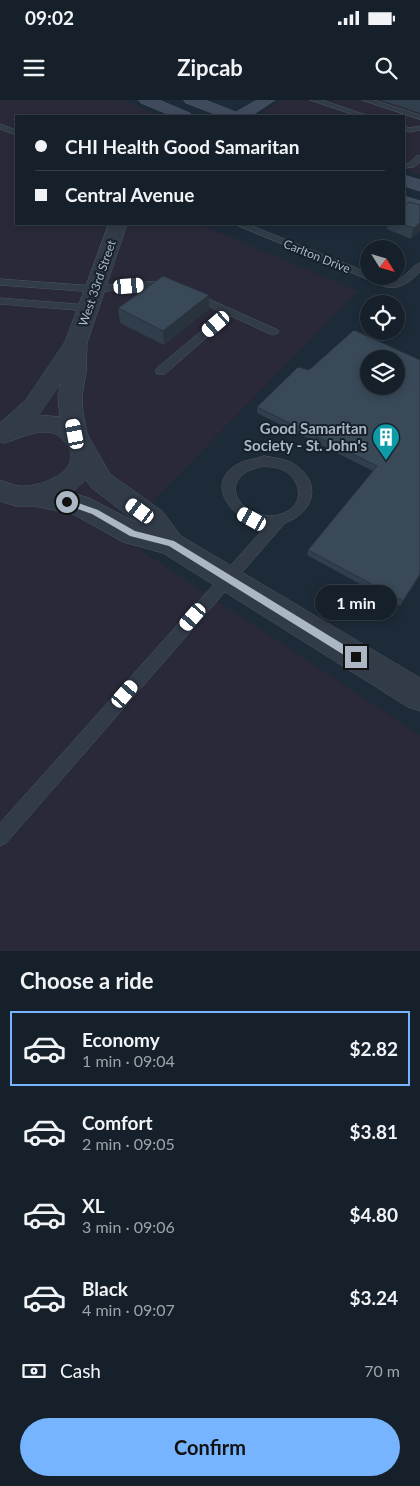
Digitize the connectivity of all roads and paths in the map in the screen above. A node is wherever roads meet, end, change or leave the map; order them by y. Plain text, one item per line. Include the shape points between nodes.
1 (146, 100) edge
2 (191, 100) edge
3 (268, 100) edge
4 (314, 100) edge
5 (366, 100) edge
6 (183, 115) edge
7 (230, 115) edge
8 (242, 115) edge
9 (362, 115) edge
10 (420, 117) edge
11 (0, 126) edge
12 (405, 128) edge
13 (420, 128) edge
14 (15, 133) edge
15 (420, 158) edge
16 (405, 166) edge
17 (405, 180) edge
18 (420, 186) edge
19 (405, 201) edge
20 (420, 207) edge
21 (118, 225) edge
22 (240, 225) edge
23 (420, 266) edge
24 (0, 282) edge
25 (95, 289) junction
26 (0, 300) edge
27 (88, 308) junction
28 (230, 312) junction
29 (274, 332) dead end
30 (76, 343) junction
31 (161, 372) dead end
32 (2, 435) edge
33 (80, 444) junction
34 (14, 497) edge
35 (280, 520) junction
36 (171, 544) junction
37 (227, 579) junction
38 (420, 696) edge
39 (0, 837) edge

1 - 6 main road
2 - 7 main road
3 - 8 main road
4 - 9 lane
5 - 10 lane
11 - 14 lane
12 - 13 lane
15 - 16 lane
17 - 18 main road
19 - 20 main road
21 - 25 street, West 33rd Street
22 - 23 lane, Carlton Drive via 390,285 405,281
24 - 25 lane
25 - 27 street, West 33rd Street
25 - 28 lane via 159,284 175,286
26 - 27 lane
27 - 30 street, West 33rd Street
28 - 29 lane
28 - 31 lane
30 - 32 street, West 33rd Street via 34,406
30 - 33 street, West 33rd Street via 70,396
32 - 33 street via 22,426 42,423 61,426
33 - 34 street via 82,462 73,477 57,489
33 - 36 street via 101,480 152,519
34 - 36 street via 79,505 133,534
35 - 35 lane via 301,508 306,490 303,480 287,466 276,463 264,461 242,467 229,483 228,494 232,504 252,519
35 - 37 lane
36 - 37 street
37 - 38 street
37 - 39 lane

